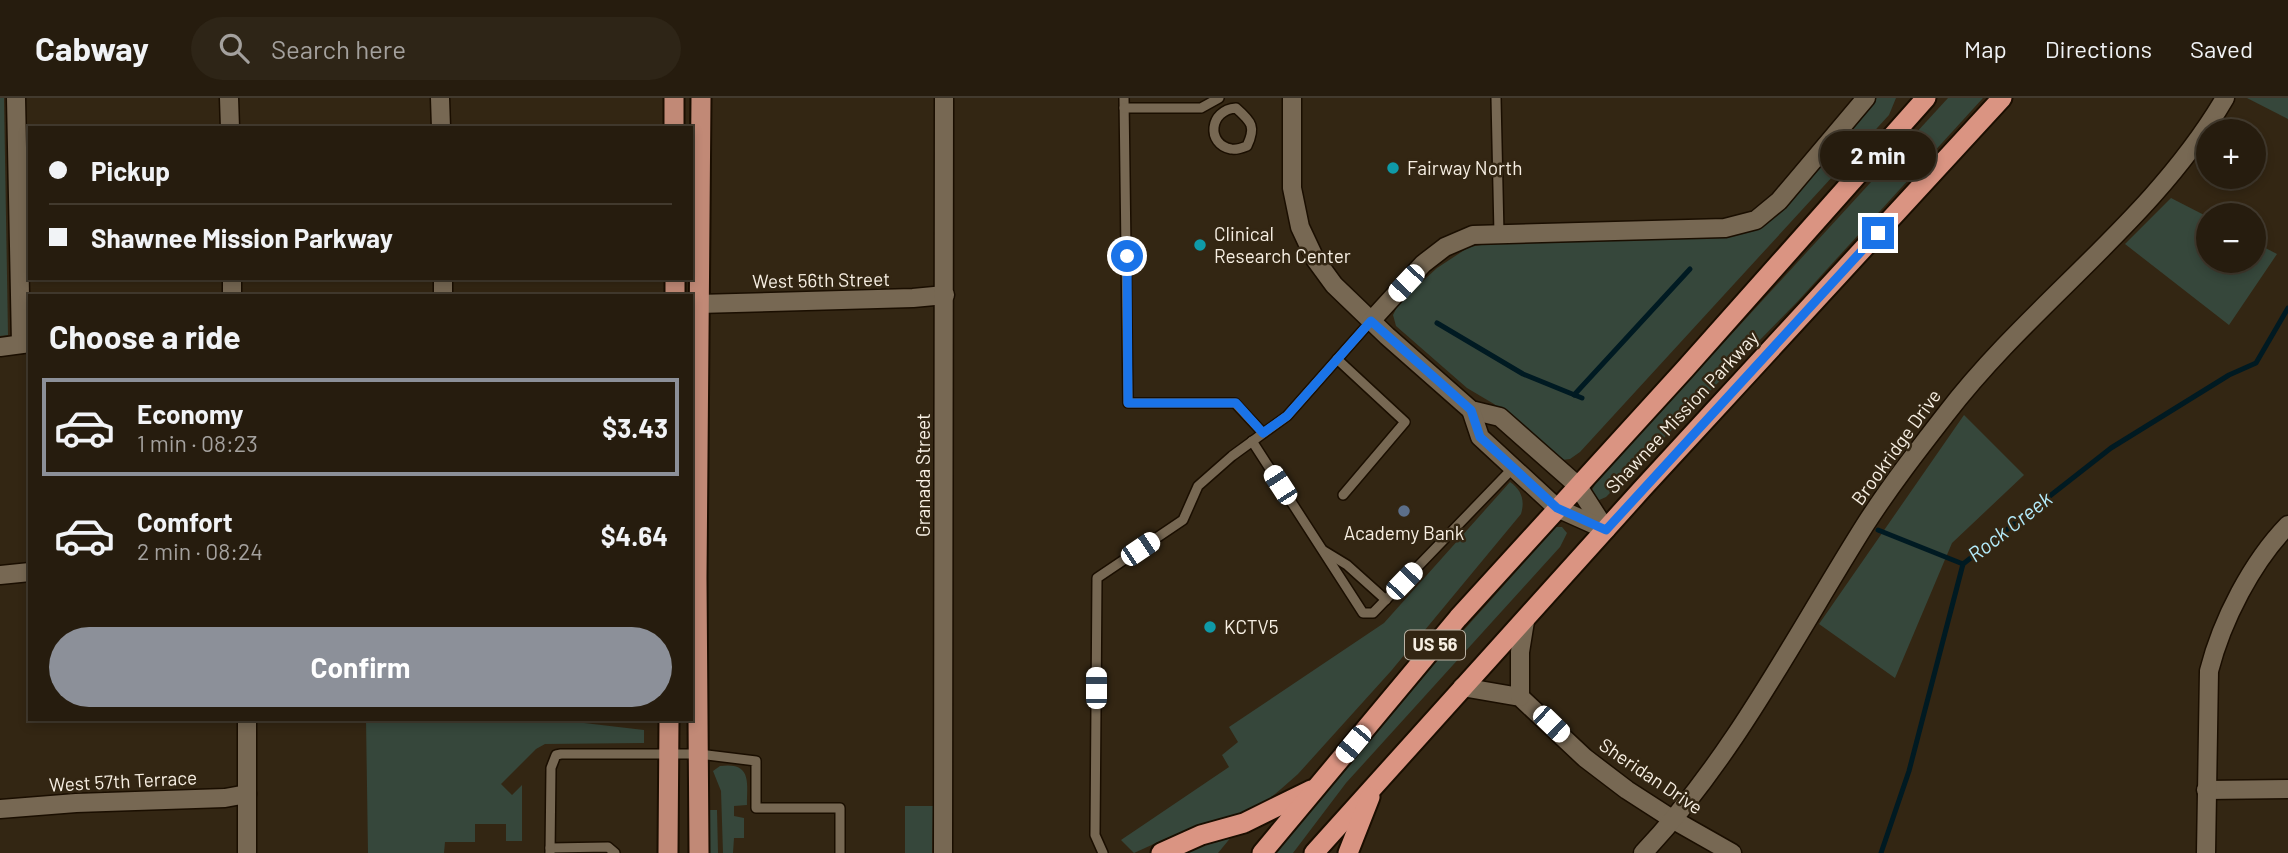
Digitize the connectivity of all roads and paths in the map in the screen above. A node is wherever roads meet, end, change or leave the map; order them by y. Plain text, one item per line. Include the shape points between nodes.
1 (16, 98) edge
2 (229, 98) edge
3 (440, 98) edge
4 (674, 98) edge
5 (701, 98) edge
6 (944, 98) edge
7 (1124, 98) edge
8 (1219, 98) edge
9 (1292, 98) edge
10 (1496, 98) edge
11 (1866, 98) edge
12 (1926, 98) edge
13 (2002, 98) edge
14 (2225, 98) edge
15 (1172, 103) edge
16 (1208, 104) junction
17 (1124, 108) junction
18 (1218, 115) junction
19 (230, 126) edge
20 (440, 126) edge
21 (674, 126) edge
22 (1499, 234) junction
23 (945, 295) junction
24 (698, 304) junction
25 (1371, 321) junction
26 (25, 343) edge
27 (0, 347) edge
28 (1337, 359) junction
29 (1471, 410) junction
30 (1263, 433) junction
31 (1252, 441) junction
32 (1513, 468) junction
33 (1577, 485) junction
34 (1343, 495) dead end
35 (1557, 508) junction
36 (2288, 525) edge
37 (1606, 530) junction
38 (1322, 551) junction
39 (28, 572) edge
40 (0, 575) edge
41 (694, 578) edge
42 (1386, 600) junction
43 (1525, 621) junction
44 (1462, 687) junction
45 (1520, 697) junction
46 (247, 721) edge
47 (669, 721) edge
48 (669, 754) junction
49 (699, 754) junction
50 (1318, 786) junction
51 (1374, 786) junction
52 (2288, 789) edge
53 (2206, 790) junction
54 (247, 794) junction
55 (0, 809) edge
56 (1672, 819) junction
57 (550, 850) edge
58 (247, 853) edge
59 (615, 853) edge
60 (668, 853) edge
61 (699, 853) edge
62 (840, 853) edge
63 (943, 853) edge
64 (1103, 853) edge
65 (1161, 853) edge
66 (1262, 853) edge
67 (1314, 853) edge
68 (1348, 853) edge
69 (1643, 853) edge
70 (1732, 853) edge
71 (2206, 853) edge

1 - 26 street
2 - 19 street
3 - 20 street
4 - 21 main road
5 - 24 main road
6 - 23 street, Granada Street
7 - 17 lane
8 - 16 lane
9 - 25 street via 1292,188 1300,227 1334,285
10 - 22 lane
11 - 22 street via 1779,201 1756,220 1725,228
12 - 33 highway, Shawnee Mission Parkway / US 56
13 - 37 highway, Shawnee Mission Parkway / US 56
14 - 56 street, Brookridge Drive via 2146,205 2006,343 1908,462 1751,713
15 - 16 lane via 1201,108
15 - 17 lane
16 - 18 lane
17 - 30 lane via 1128,403 1236,403
18 - 18 lane via 1215,137 1222,145 1232,150 1247,146 1253,134 1246,118 1236,108
22 - 25 street via 1472,235 1445,247 1423,264
23 - 24 street, West 56th Street
23 - 63 street, Granada Street
24 - 41 main road
25 - 28 lane
25 - 29 street
26 - 27 street
28 - 30 lane via 1287,416
28 - 34 lane via 1405,422
29 - 32 street via 1480,437
29 - 33 street via 1500,416
30 - 31 lane
31 - 38 lane
31 - 64 lane via 1198,486 1183,520 1097,578 1095,835
32 - 35 street
32 - 42 lane
33 - 35 highway, Shawnee Mission Parkway / US 56
33 - 37 street
35 - 37 street
35 - 50 highway, Shawnee Mission Parkway / US 56
36 - 53 street via 2258,562 2214,653 2207,704
37 - 43 highway, Shawnee Mission Parkway / US 56
38 - 42 lane via 1347,565
38 - 42 lane via 1363,613 1373,613
39 - 40 street
41 - 49 main road
43 - 44 highway, Shawnee Mission Parkway / US 56
43 - 45 street
44 - 45 street
44 - 51 highway, Shawnee Mission Parkway / US 56
45 - 56 street, Sheridan Drive via 1585,758
46 - 54 street
47 - 48 main road
48 - 49 lane
48 - 57 lane via 556,755 551,768
48 - 60 main road
49 - 61 main road
49 - 62 lane via 755,761 756,808 840,808
50 - 65 highway via 1244,823
50 - 66 highway, Shawnee Mission Parkway / US 56
51 - 67 highway, Shawnee Mission Parkway / US 56
51 - 68 highway
52 - 53 street
53 - 71 street
54 - 55 street, West 57th Terrace
54 - 58 street
56 - 69 street, Brookridge Drive
56 - 70 street, Sheridan Drive
57 - 59 lane via 608,847

